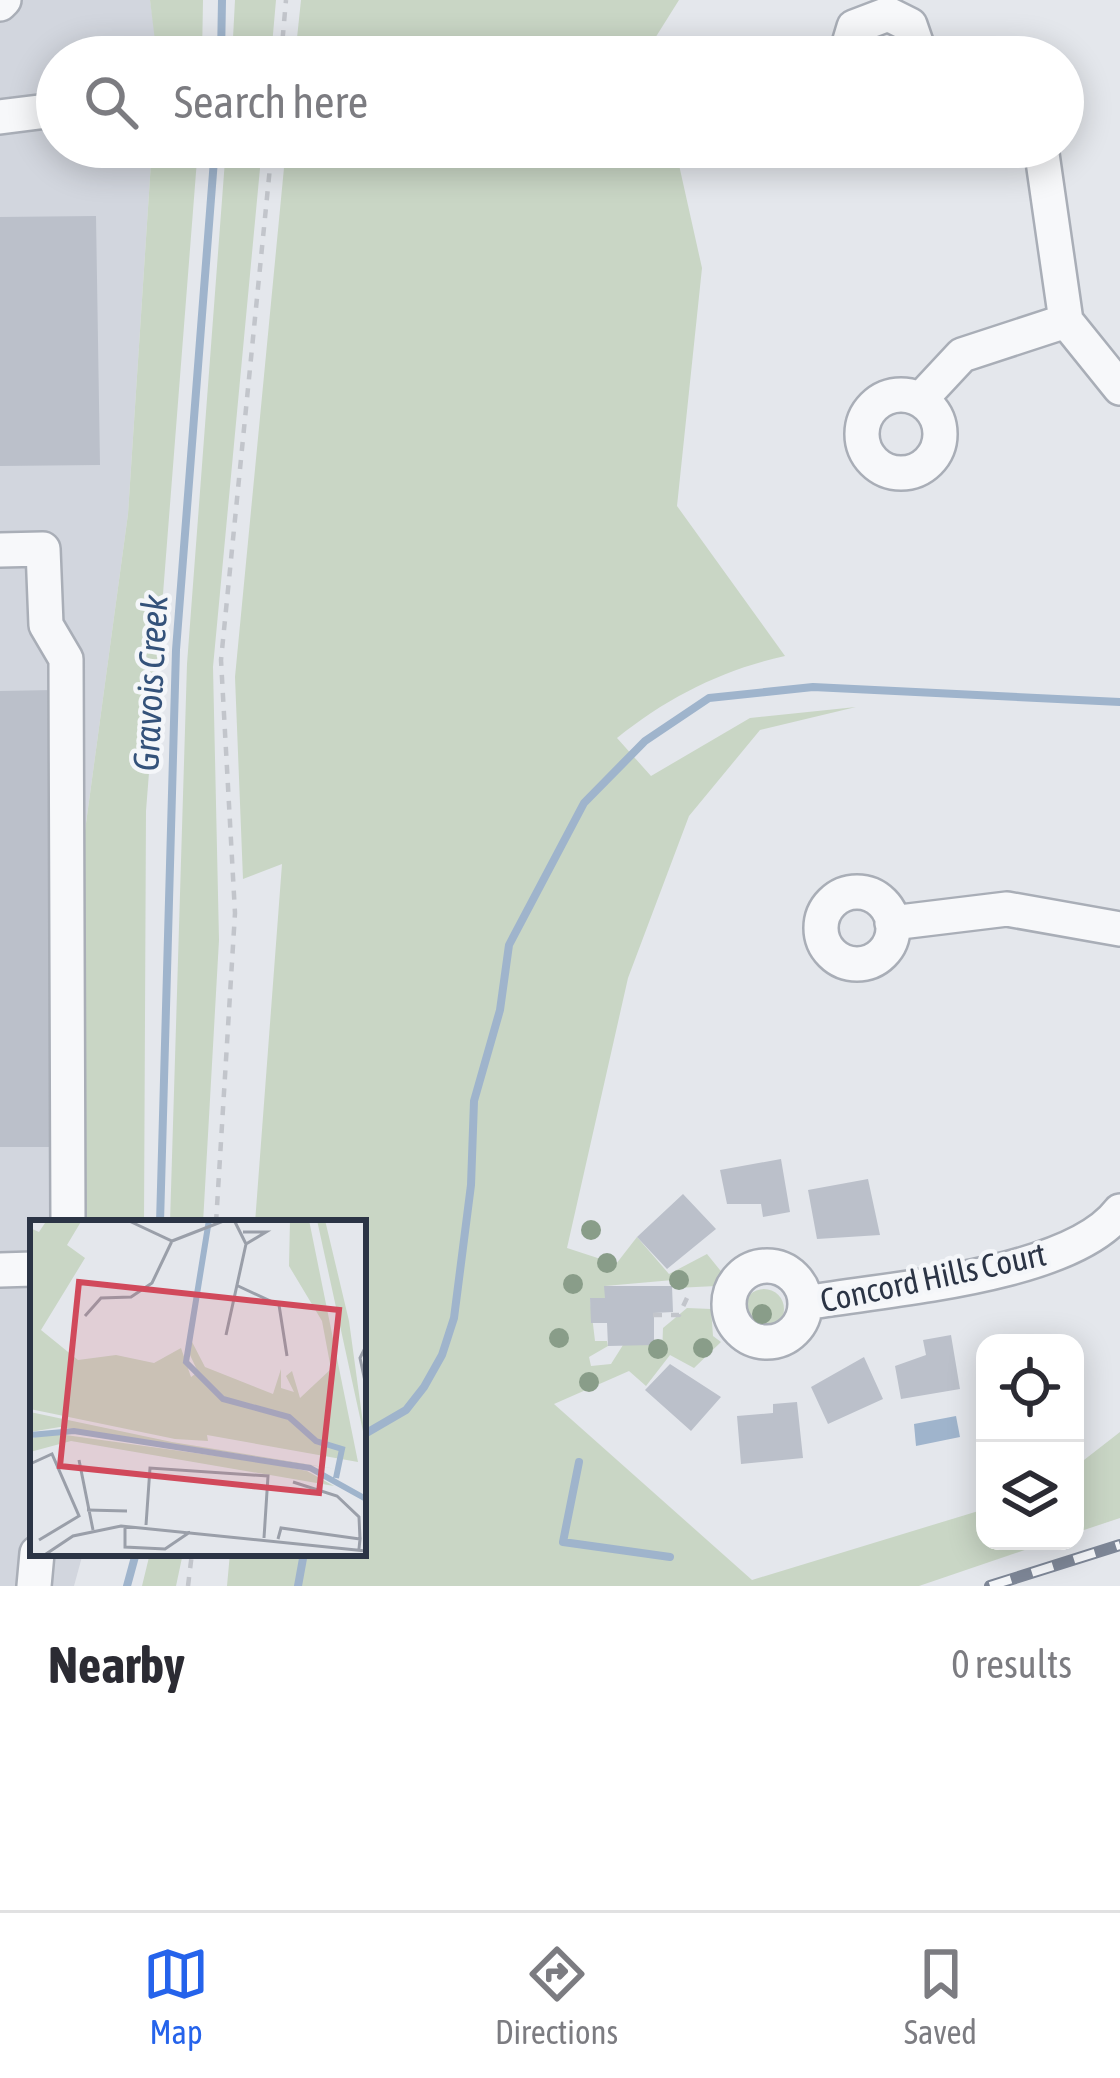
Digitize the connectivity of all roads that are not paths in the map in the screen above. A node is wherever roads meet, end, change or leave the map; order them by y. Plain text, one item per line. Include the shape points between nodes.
1 (851, 36) edge
2 (914, 36) edge
3 (36, 112) edge
4 (0, 117) edge
5 (1045, 168) edge
6 (1066, 321) junction
7 (1120, 388) edge
8 (920, 400) dead end
9 (0, 550) edge
10 (892, 923) dead end
11 (1120, 928) edge
12 (1120, 1211) edge
13 (68, 1220) edge
14 (30, 1269) edge
15 (0, 1270) edge
16 (805, 1304) dead end
17 (37, 1556) edge
18 (34, 1586) edge

1 - 2 street via 863,19 888,14
3 - 4 street
5 - 6 street
6 - 7 street
6 - 8 street via 962,355
9 - 13 street via 43,549 46,625 66,659
10 - 11 street via 1007,909
12 - 16 street, Concord Hills Court via 1040,1262
14 - 15 street
17 - 18 street

